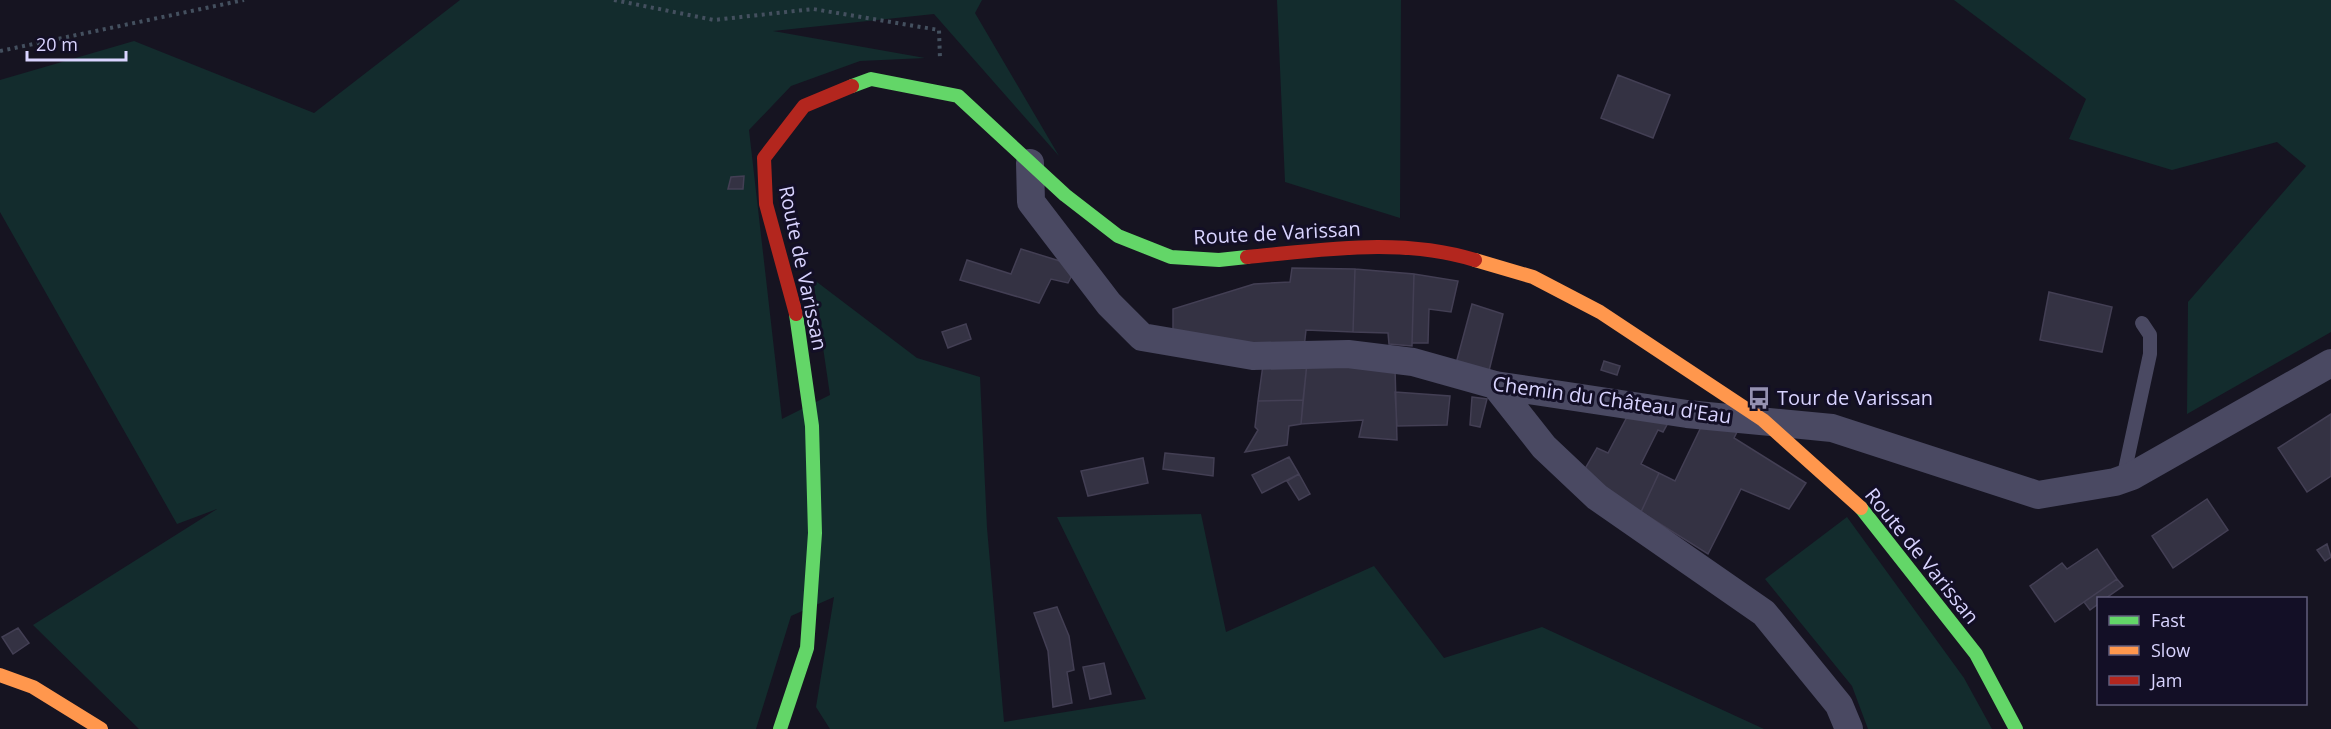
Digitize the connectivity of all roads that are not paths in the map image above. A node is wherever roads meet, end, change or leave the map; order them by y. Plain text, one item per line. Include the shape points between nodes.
1 (1030, 163) junction
2 (2142, 323) dead end
3 (2331, 363) edge
4 (1494, 385) junction
5 (1763, 420) junction
6 (2123, 479) junction
7 (0, 675) edge
8 (101, 729) edge
9 (780, 729) edge
10 (1849, 729) edge
11 (2016, 729) edge

1 - 4 street, Chemin du Château d'Eau via 1031,202 1110,304 1142,337 1253,356 1348,354 1413,362
1 - 5 street, Route de Varissan via 1118,236 1171,257 1219,260 1353,247 1413,246 1533,277 1600,312
1 - 9 street, Route de Varissan via 958,96 871,79 804,106 764,158 766,204 796,315 812,426 815,533 807,648
2 - 6 lane via 2150,335 2150,354
3 - 6 street, Chemin du Château d'Eau
4 - 5 street, Chemin du Château d'Eau via 1687,414
4 - 10 street via 1544,447 1597,497 1764,614 1839,705
5 - 6 street, Chemin du Château d'Eau via 1832,428 2038,495
5 - 11 street, Route de Varissan via 1865,511 1976,654
7 - 8 street via 33,687

